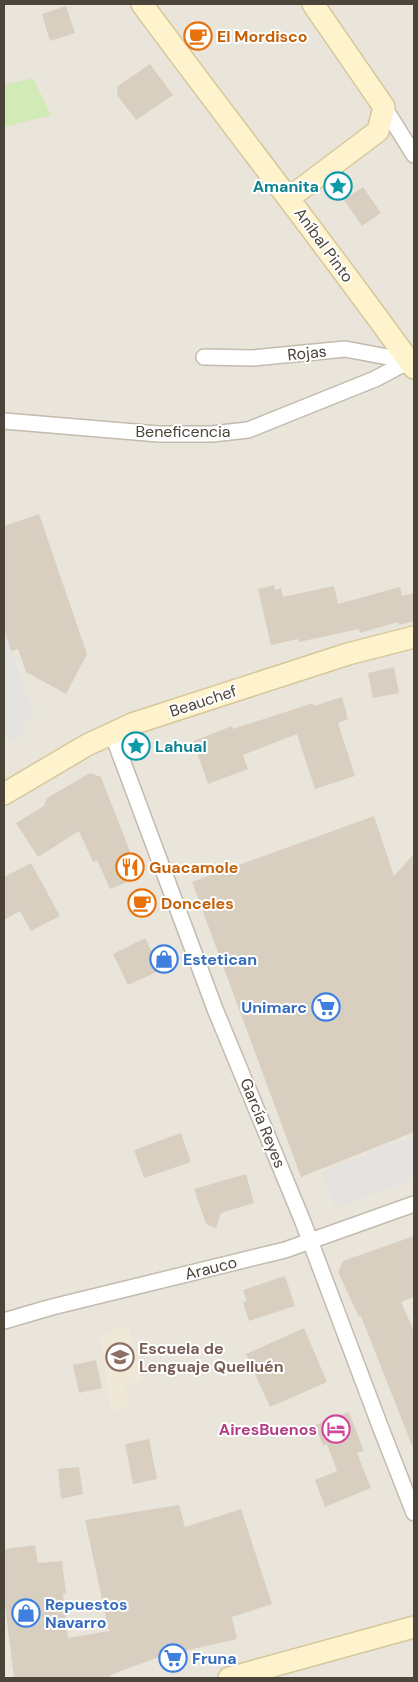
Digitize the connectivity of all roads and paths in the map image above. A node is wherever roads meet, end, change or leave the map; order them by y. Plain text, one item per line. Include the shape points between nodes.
1 (142, 4) edge
2 (313, 4) edge
3 (384, 107) junction
4 (414, 155) edge
5 (289, 198) junction
6 (204, 357) dead end
7 (412, 364) edge
8 (4, 421) edge
9 (414, 637) edge
10 (112, 733) junction
11 (4, 794) edge
12 (414, 1204) edge
13 (311, 1241) junction
14 (4, 1321) edge
15 (414, 1513) edge
16 (414, 1627) edge
17 (229, 1678) edge

1 - 5 main road, Aníbal Pinto
2 - 3 main road
3 - 4 street
3 - 5 main road via 378,131
5 - 7 main road, Aníbal Pinto
6 - 7 street, Rojas via 253,358 345,348
7 - 8 street, Beneficencia via 248,430 160,434
9 - 10 main road, Beauchef via 348,654
10 - 11 main road, Beauchef
10 - 13 street, García Reyes via 216,1009
12 - 13 street, Arauco
13 - 14 street, Arauco
13 - 15 street, García Reyes
16 - 17 main road

